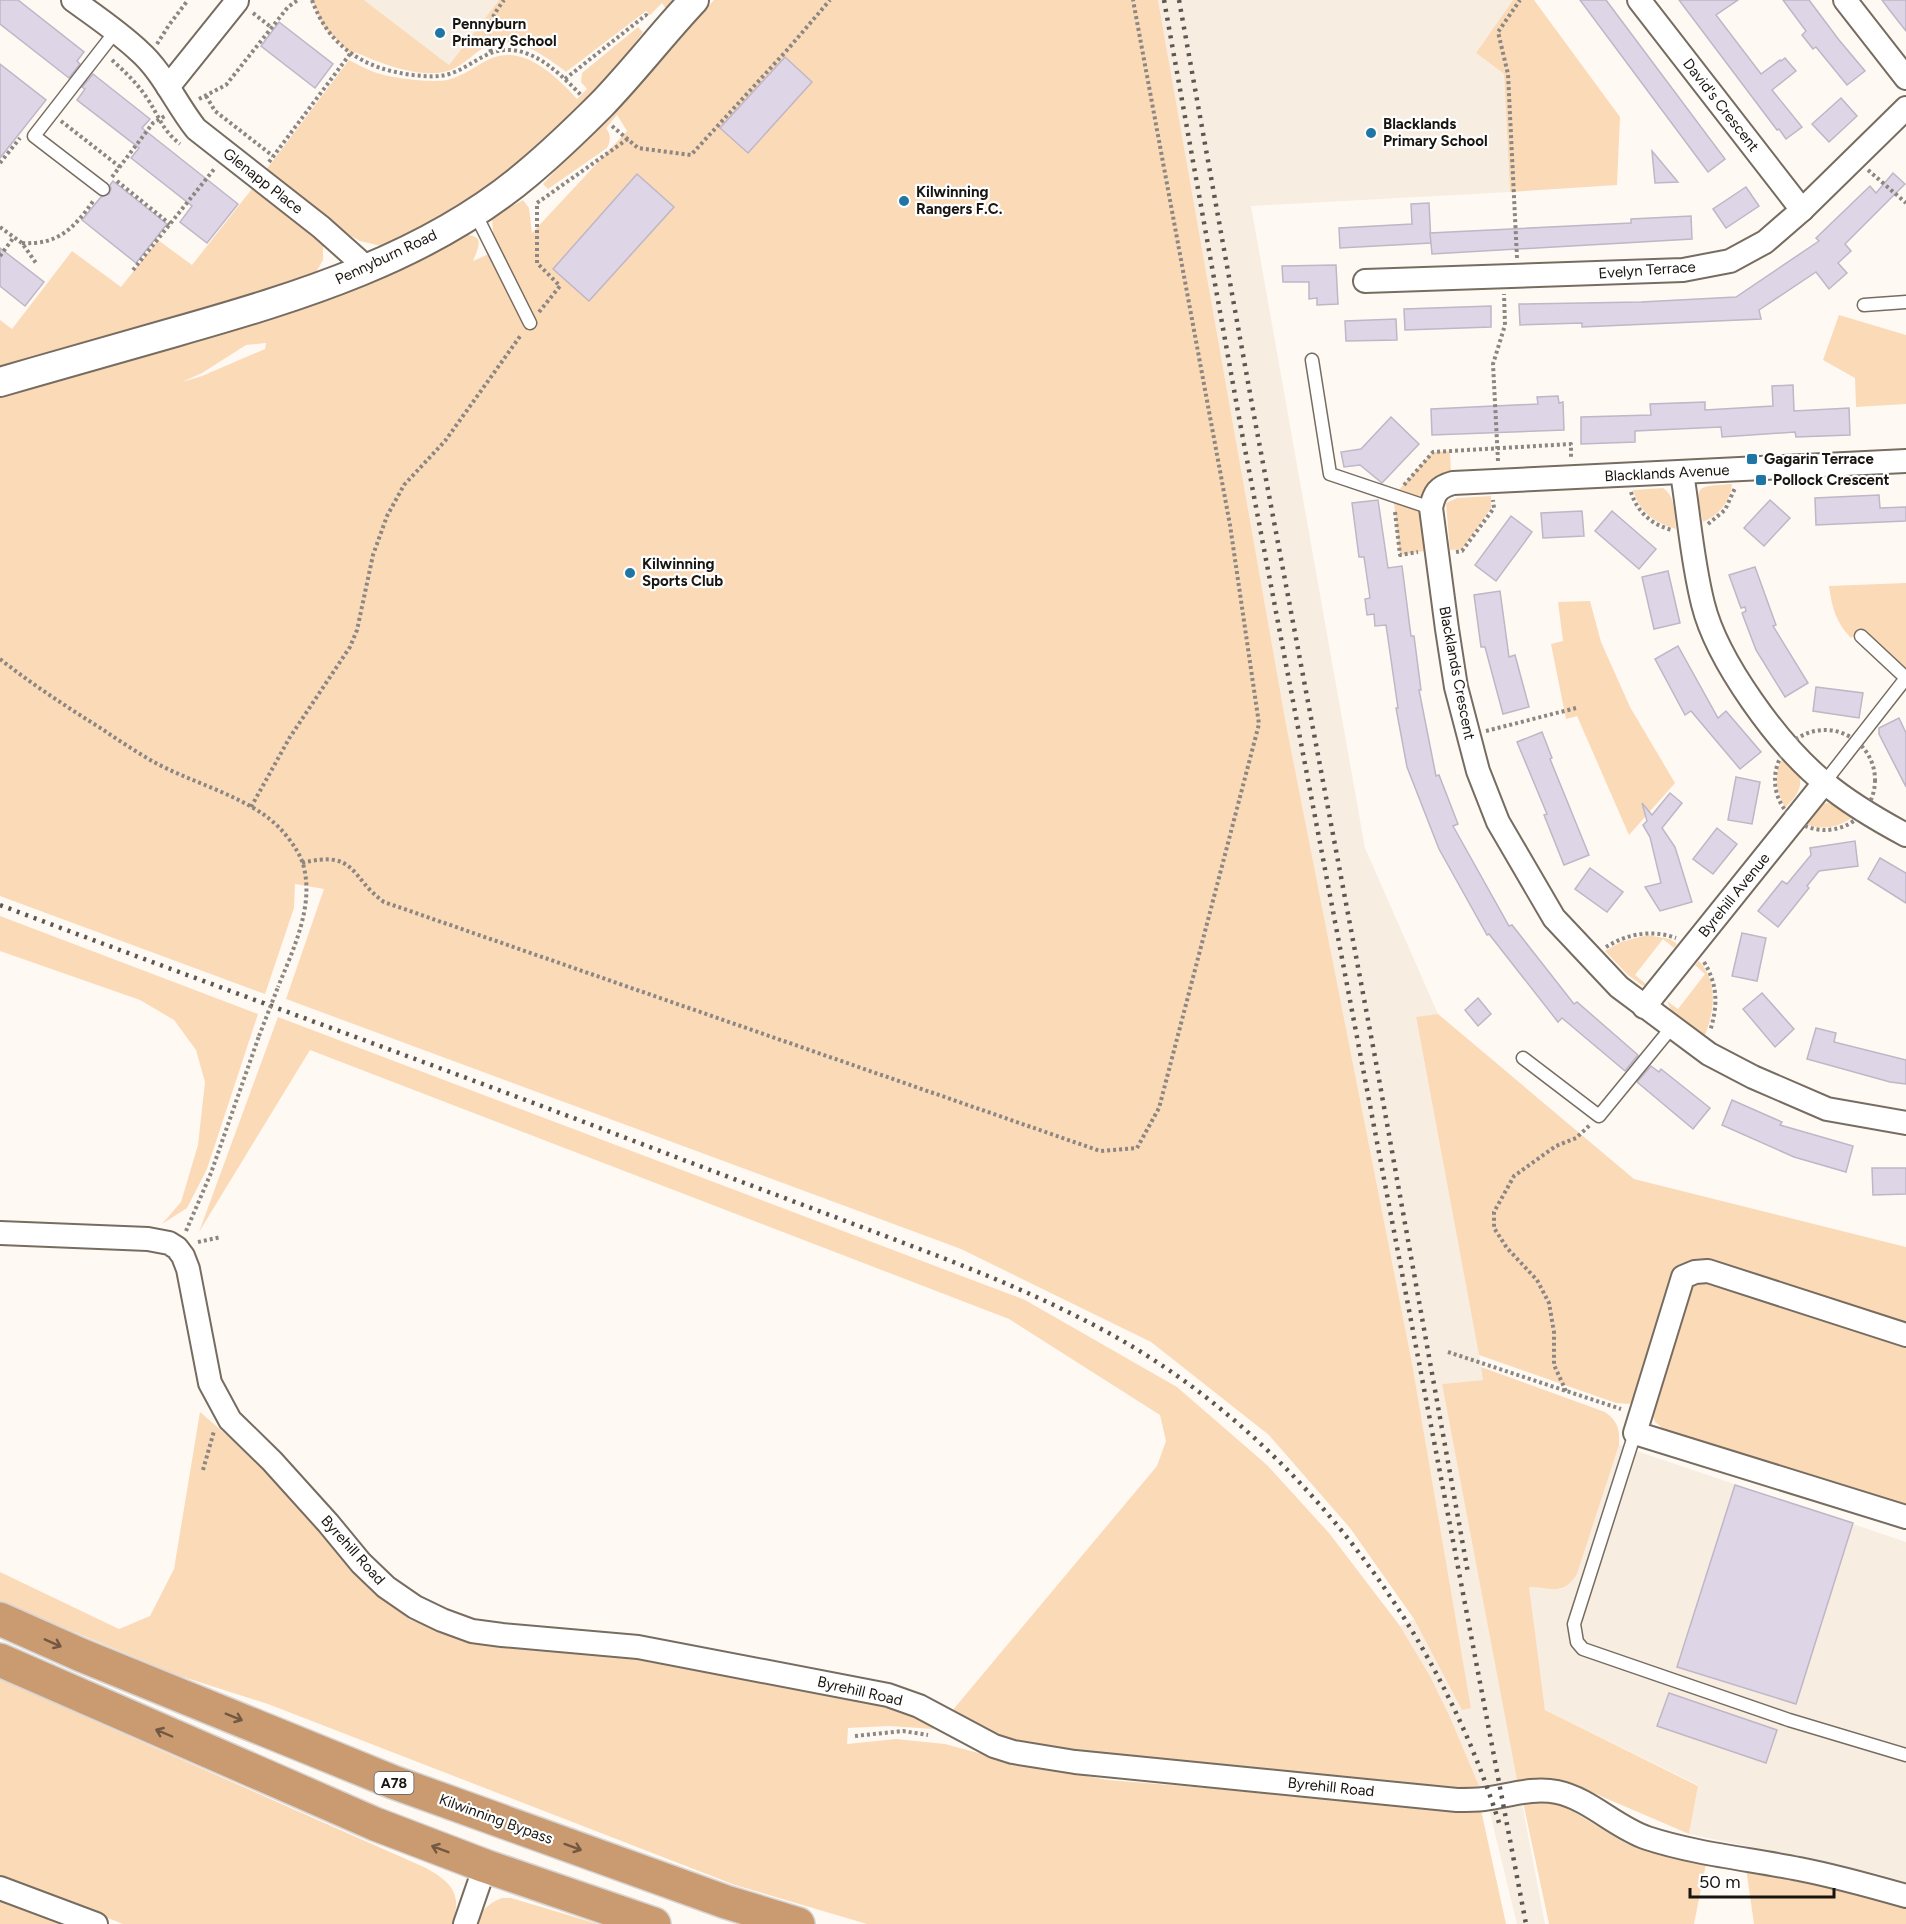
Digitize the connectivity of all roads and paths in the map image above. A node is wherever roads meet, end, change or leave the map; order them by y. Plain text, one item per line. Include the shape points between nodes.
1 (73, 0) edge
2 (188, 0) edge
3 (298, 0) edge
4 (312, 0) edge
5 (504, 0) edge
6 (694, 0) edge
7 (830, 0) edge
8 (1133, 0) edge
9 (1520, 0) edge
10 (1639, 0) edge
11 (1845, 0) edge
12 (237, 1) edge
13 (666, 30) junction
14 (115, 32) junction
15 (100, 50) junction
16 (490, 52) junction
17 (350, 54) junction
18 (147, 60) junction
19 (1906, 78) edge
20 (565, 79) junction
21 (168, 87) junction
22 (581, 95) dead end
23 (206, 96) junction
24 (180, 108) junction
25 (1906, 108) edge
26 (52, 114) junction
27 (609, 124) dead end
28 (34, 136) junction
29 (629, 138) junction
30 (188, 151) dead end
31 (273, 156) junction
32 (1855, 158) junction
33 (221, 161) junction
34 (0, 163) edge
35 (205, 163) dead end
36 (120, 166) dead end
37 (112, 177) dead end
38 (258, 177) junction
39 (103, 189) dead end
40 (1906, 203) edge
41 (1803, 210) junction
42 (475, 213) junction
43 (170, 224) junction
44 (0, 228) edge
45 (14, 237) junction
46 (0, 255) edge
47 (36, 263) dead end
48 (133, 270) dead end
49 (364, 270) junction
50 (1511, 275) junction
51 (1365, 281) dead end
52 (1906, 302) edge
53 (1864, 305) dead end
54 (530, 323) junction
55 (1312, 360) dead end
56 (0, 382) edge
57 (1906, 461) edge
58 (1734, 470) junction
59 (1682, 473) junction
60 (1628, 475) junction
61 (1496, 482) junction
62 (1432, 502) junction
63 (1690, 531) junction
64 (1437, 555) junction
65 (1862, 636) dead end
66 (0, 659) edge
67 (1906, 678) edge
68 (1576, 708) dead end
69 (1468, 736) junction
70 (1824, 783) junction
71 (251, 807) junction
72 (1906, 835) edge
73 (302, 863) junction
74 (1644, 1007) junction
75 (1672, 1027) junction
76 (1523, 1058) dead end
77 (1599, 1116) junction
78 (1906, 1123) edge
79 (0, 1233) edge
80 (177, 1248) junction
81 (1906, 1335) edge
82 (1448, 1352) dead end
83 (1566, 1391) junction
84 (223, 1407) junction
85 (1638, 1425) junction
86 (203, 1470) dead end
87 (1906, 1517) edge
88 (0, 1619) edge
89 (0, 1660) edge
90 (959, 1728) junction
91 (855, 1736) dead end
92 (1906, 1755) edge
93 (485, 1866) junction
94 (0, 1888) edge
95 (1906, 1896) edge
96 (96, 1924) edge
97 (465, 1924) edge
98 (654, 1924) edge
99 (798, 1924) edge

1 - 14 street, Glenapp Place
2 - 18 path
3 - 23 path via 226,85
4 - 17 path via 323,26
5 - 16 path via 496,10 487,37
6 - 13 street, Pennyburn Road
7 - 29 path via 691,155 638,147
8 - 73 path via 1230,525 1259,724 1159,1108 1137,1148 1100,1151 384,902 342,862 317,859
9 - 50 path via 1498,32 1508,74
10 - 41 street, David's Crescent
11 - 19 street
12 - 21 street
13 - 20 path via 645,15
13 - 42 street, Pennyburn Road via 602,104 528,173
14 - 15 lane
14 - 18 street, Glenapp Place
15 - 26 lane
15 - 30 path via 128,74 165,131
16 - 17 path via 460,70 432,77 374,66
16 - 20 path via 524,52
17 - 31 path
18 - 21 street, Glenapp Place
20 - 22 path
21 - 24 street, Glenapp Place
23 - 24 path
23 - 31 path via 215,111
24 - 33 street, Glenapp Place
25 - 32 street, Evelyn Terrace
26 - 28 lane
26 - 36 path
27 - 29 path
28 - 34 path via 27,129
28 - 39 lane
29 - 54 path via 537,203 537,263 560,286
31 - 38 path
32 - 40 path
32 - 41 street, Evelyn Terrace
33 - 35 path
33 - 38 street, Glenapp Place
33 - 43 path
37 - 43 path
38 - 49 street, Glenapp Place via 321,227
41 - 50 street, Evelyn Terrace via 1765,242 1730,261 1683,270
42 - 49 street, Pennyburn Road
42 - 54 lane
43 - 48 path
44 - 45 path
45 - 46 path
45 - 47 path
49 - 56 street, Pennyburn Road via 256,309
50 - 51 street, Evelyn Terrace
50 - 61 path via 1505,325 1492,364
52 - 53 lane
54 - 71 path via 445,441 404,485 373,555 350,646 290,737
55 - 62 lane via 1330,474
57 - 58 street, Blacklands Avenue
58 - 59 street, Blacklands Avenue
58 - 63 path via 1735,484 1725,510 1705,526
59 - 60 street, Blacklands Avenue
59 - 63 street
60 - 61 street, Blacklands Avenue
60 - 63 path via 1633,499 1651,521 1669,530
61 - 62 street, Blacklands Avenue via 1453,483 1439,488
61 - 64 path via 1494,508 1462,551
62 - 64 street, Blacklands Crescent
63 - 70 street via 1703,605 1719,646 1766,720
64 - 69 street, Blacklands Crescent via 1456,687
65 - 67 lane
66 - 71 path via 34,686 153,762
67 - 70 lane
68 - 69 path
69 - 74 street, Blacklands Crescent via 1498,822 1554,918 1619,987
70 - 72 street
70 - 74 street, Byrehill Avenue
71 - 73 path via 281,831
73 - 80 path, bridge via 306,885 304,914 211,1173
74 - 75 street, Blacklands Crescent
75 - 77 lane
75 - 78 street, Blacklands Crescent via 1709,1054 1827,1109
76 - 77 lane
77 - 83 path via 1575,1138 1514,1176 1494,1212 1494,1228 1537,1280 1549,1303 1554,1365
79 - 80 street via 148,1239
80 - 84 street, Byrehill Road via 188,1269 210,1383
81 - 85 street via 1708,1271 1695,1272 1683,1278
82 - 83 path
83 - 85 path
84 - 86 path
84 - 90 street, Byrehill Road via 361,1563 386,1587 442,1620 472,1631 638,1647 834,1684 919,1706
85 - 87 street
85 - 92 lane via 1574,1624 1577,1642 1583,1649 1778,1716
88 -> 99 highway, Kilwinning Bypass / A78 via 393,1782 726,1902
93 -> 89 highway via 375,1824
90 - 91 path via 944,1736 903,1731
90 - 95 street, Byrehill Road via 1012,1752 1074,1762 1457,1800 1557,1792 1646,1838 1800,1869
93 - 97 street
93 - 98 highway
94 - 96 street

